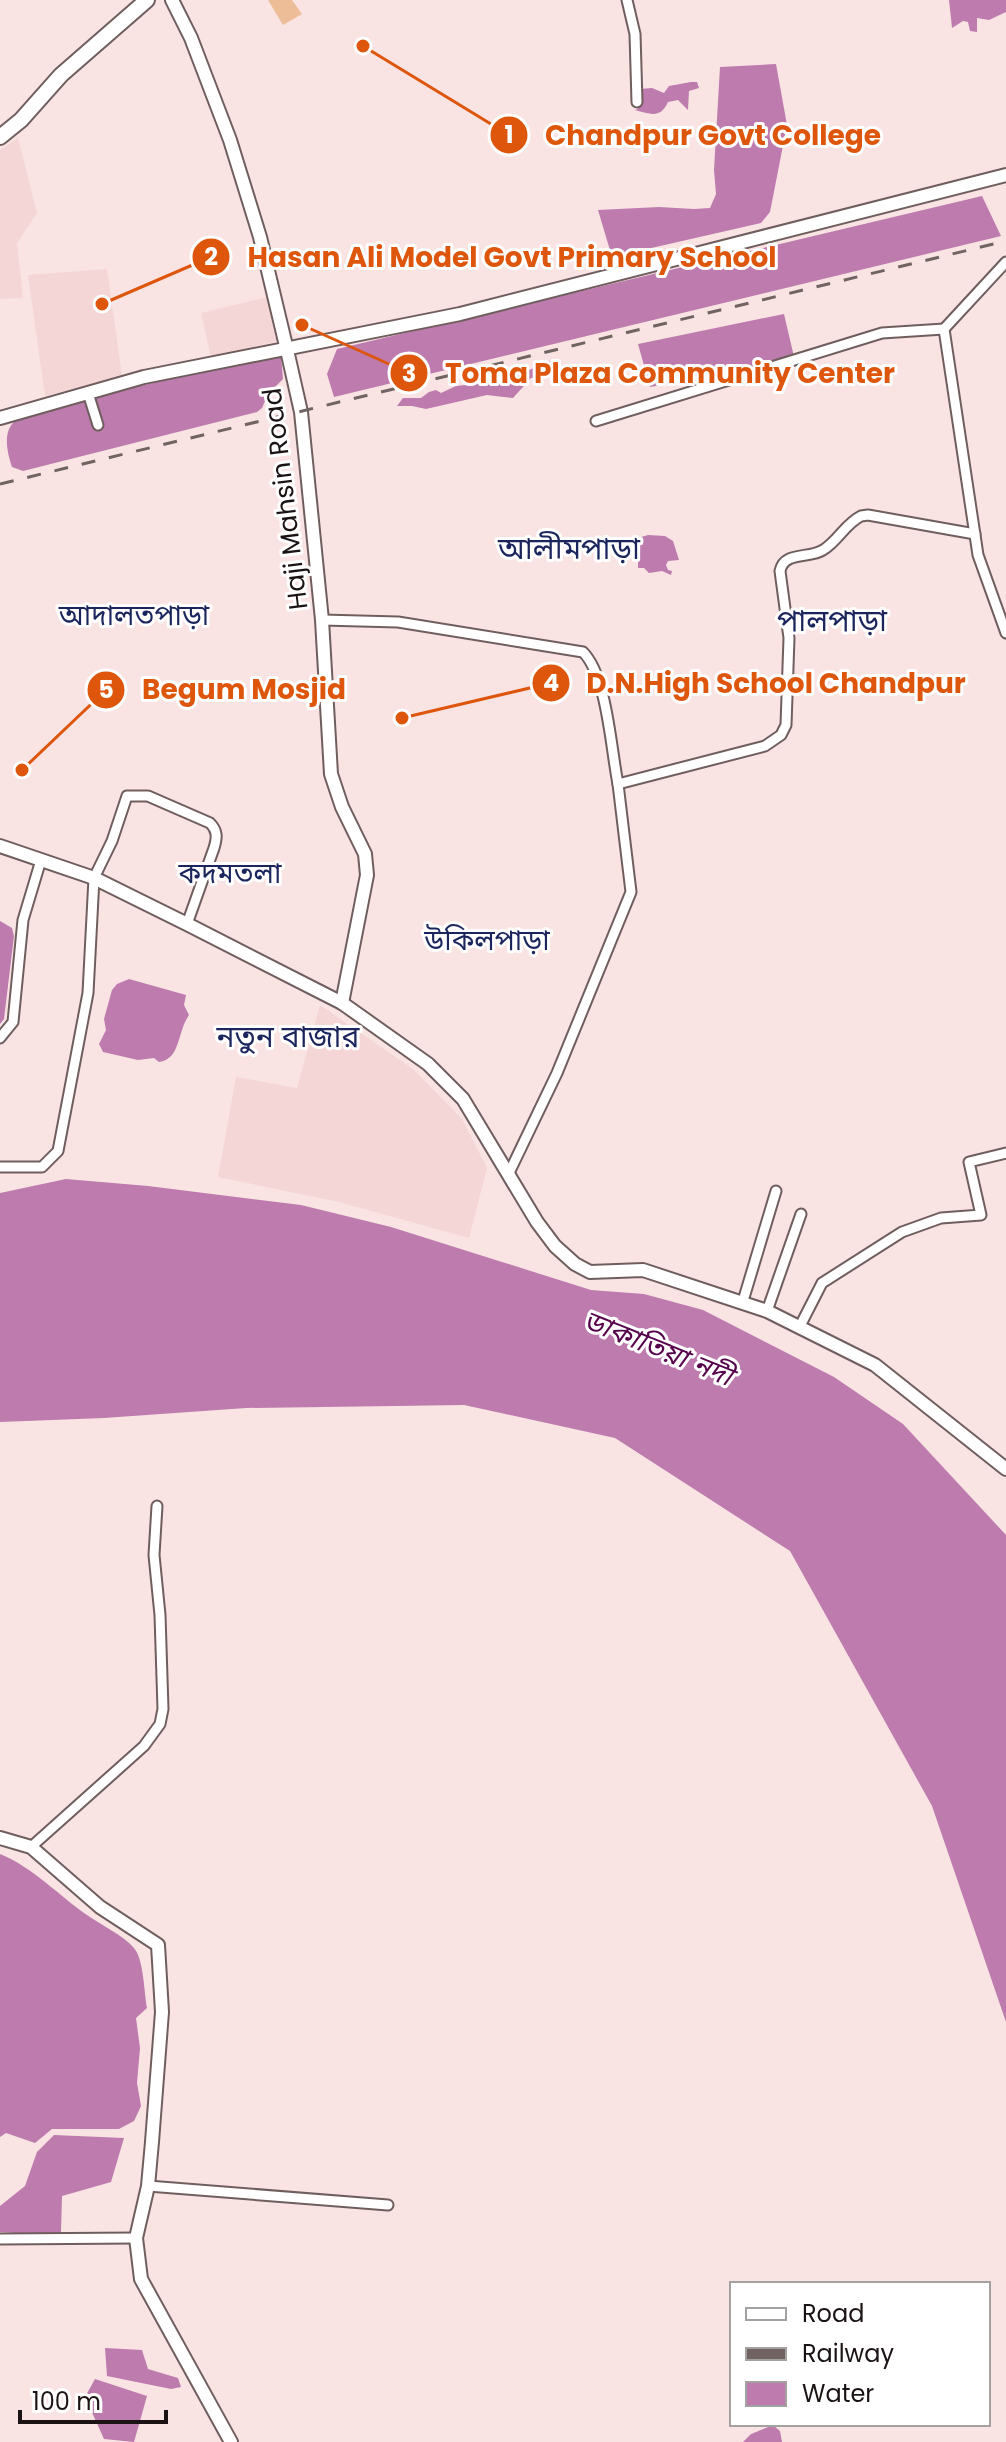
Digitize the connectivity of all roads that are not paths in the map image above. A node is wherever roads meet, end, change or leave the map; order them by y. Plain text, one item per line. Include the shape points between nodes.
1 (147, 0) edge
2 (172, 0) edge
3 (627, 0) edge
4 (637, 102) dead end
5 (0, 137) edge
6 (1006, 175) edge
7 (1006, 262) edge
8 (944, 329) junction
9 (287, 350) junction
10 (88, 393) junction
11 (0, 418) edge
12 (596, 421) dead end
13 (98, 425) dead end
14 (975, 534) junction
15 (322, 620) junction
16 (1006, 633) edge
17 (618, 784) junction
18 (0, 846) edge
19 (41, 860) junction
20 (94, 878) junction
21 (187, 924) junction
22 (342, 1003) junction
23 (0, 1038) edge
24 (1006, 1153) edge
25 (0, 1167) edge
26 (509, 1173) junction
27 (776, 1191) dead end
28 (801, 1214) dead end
29 (743, 1301) junction
30 (767, 1311) junction
31 (799, 1328) junction
32 (1006, 1469) edge
33 (157, 1506) dead end
34 (0, 1838) edge
35 (31, 1847) junction
36 (148, 2186) junction
37 (388, 2205) dead end
38 (136, 2238) junction
39 (0, 2239) edge
40 (231, 2442) edge

1 - 5 main road
2 - 9 main road, Haji Mahsin Road via 230,140
3 - 4 street via 635,34
6 - 9 main road via 460,314
7 - 8 street
8 - 12 street via 882,333
8 - 14 street
9 - 10 main road
9 - 15 main road, Haji Mahsin Road via 301,412
10 - 11 main road
10 - 13 street
14 - 16 street
14 - 17 street via 861,516 824,550 781,564 789,638 786,725 781,735 765,746
15 - 17 street via 398,622 583,652 594,663 601,686
15 - 22 main road, Haji Mahsin Road via 331,774 367,864
17 - 26 street via 631,892 557,1073
18 - 19 main road
19 - 20 main road
19 - 23 street via 23,920 13,1022
20 - 21 main road
20 - 21 street via 127,796 148,796 210,823 217,838
20 - 25 street via 88,993 58,1151 42,1167
21 - 22 main road
22 - 26 main road via 448,1082
24 - 31 street via 969,1162 981,1215 941,1218 902,1232 822,1283
26 - 29 main road via 537,1222 575,1264 590,1272 643,1270
27 - 29 street
28 - 30 street
29 - 30 main road
30 - 31 main road
31 - 32 main road via 875,1365
33 - 35 street via 160,1724 144,1746
34 - 35 main road
35 - 36 main road via 100,1907 158,1945 162,2012
36 - 37 street
36 - 38 main road
38 - 39 street
38 - 40 main road via 141,2279

